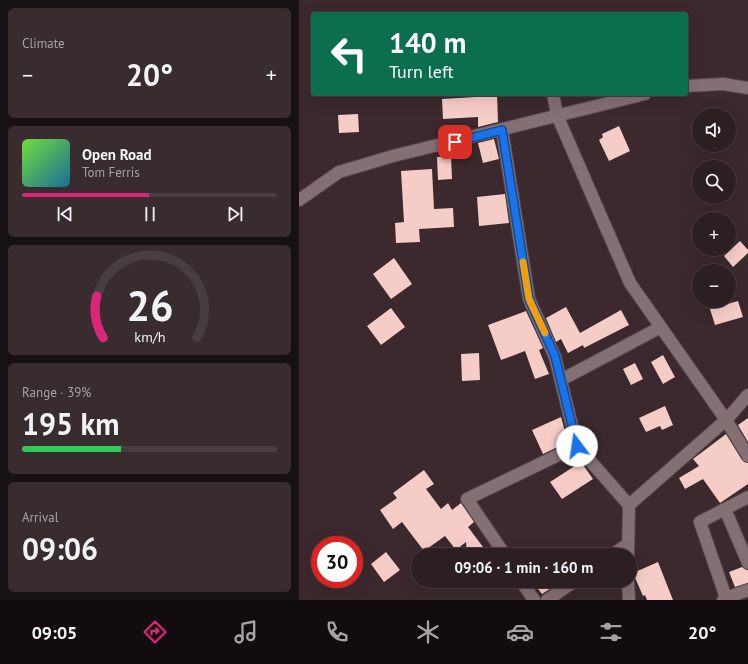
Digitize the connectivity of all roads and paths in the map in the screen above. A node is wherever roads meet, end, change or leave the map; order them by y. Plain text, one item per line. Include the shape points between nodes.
1 (688, 86) edge
2 (748, 88) edge
3 (553, 96) edge
4 (637, 96) edge
5 (557, 115) junction
6 (502, 130) junction
7 (299, 200) edge
8 (661, 327) junction
9 (561, 380) junction
10 (748, 395) edge
11 (726, 420) junction
12 (577, 446) junction
13 (747, 453) edge
14 (748, 497) edge
15 (629, 505) junction
16 (725, 509) junction
17 (500, 548) edge
18 (628, 548) edge
19 (748, 563) edge
20 (526, 588) edge
21 (565, 588) edge
22 (628, 588) edge
23 (748, 590) edge
24 (724, 599) edge
25 (534, 600) edge
26 (547, 600) edge
27 (629, 600) edge

1 - 2 street via 723,84
3 - 5 street
4 - 5 street
5 - 6 street
5 - 8 street via 630,282
6 - 7 street via 393,156 339,172
6 - 9 street via 529,299 555,356
8 - 9 street
8 - 11 street
9 - 12 street
10 - 11 street
11 - 13 street
11 - 15 street
12 - 15 street
12 - 17 street via 467,499
14 - 16 street
15 - 18 street
16 - 19 street
16 - 24 street via 700,522
20 - 25 street
21 - 26 street
22 - 27 street
23 - 24 street

